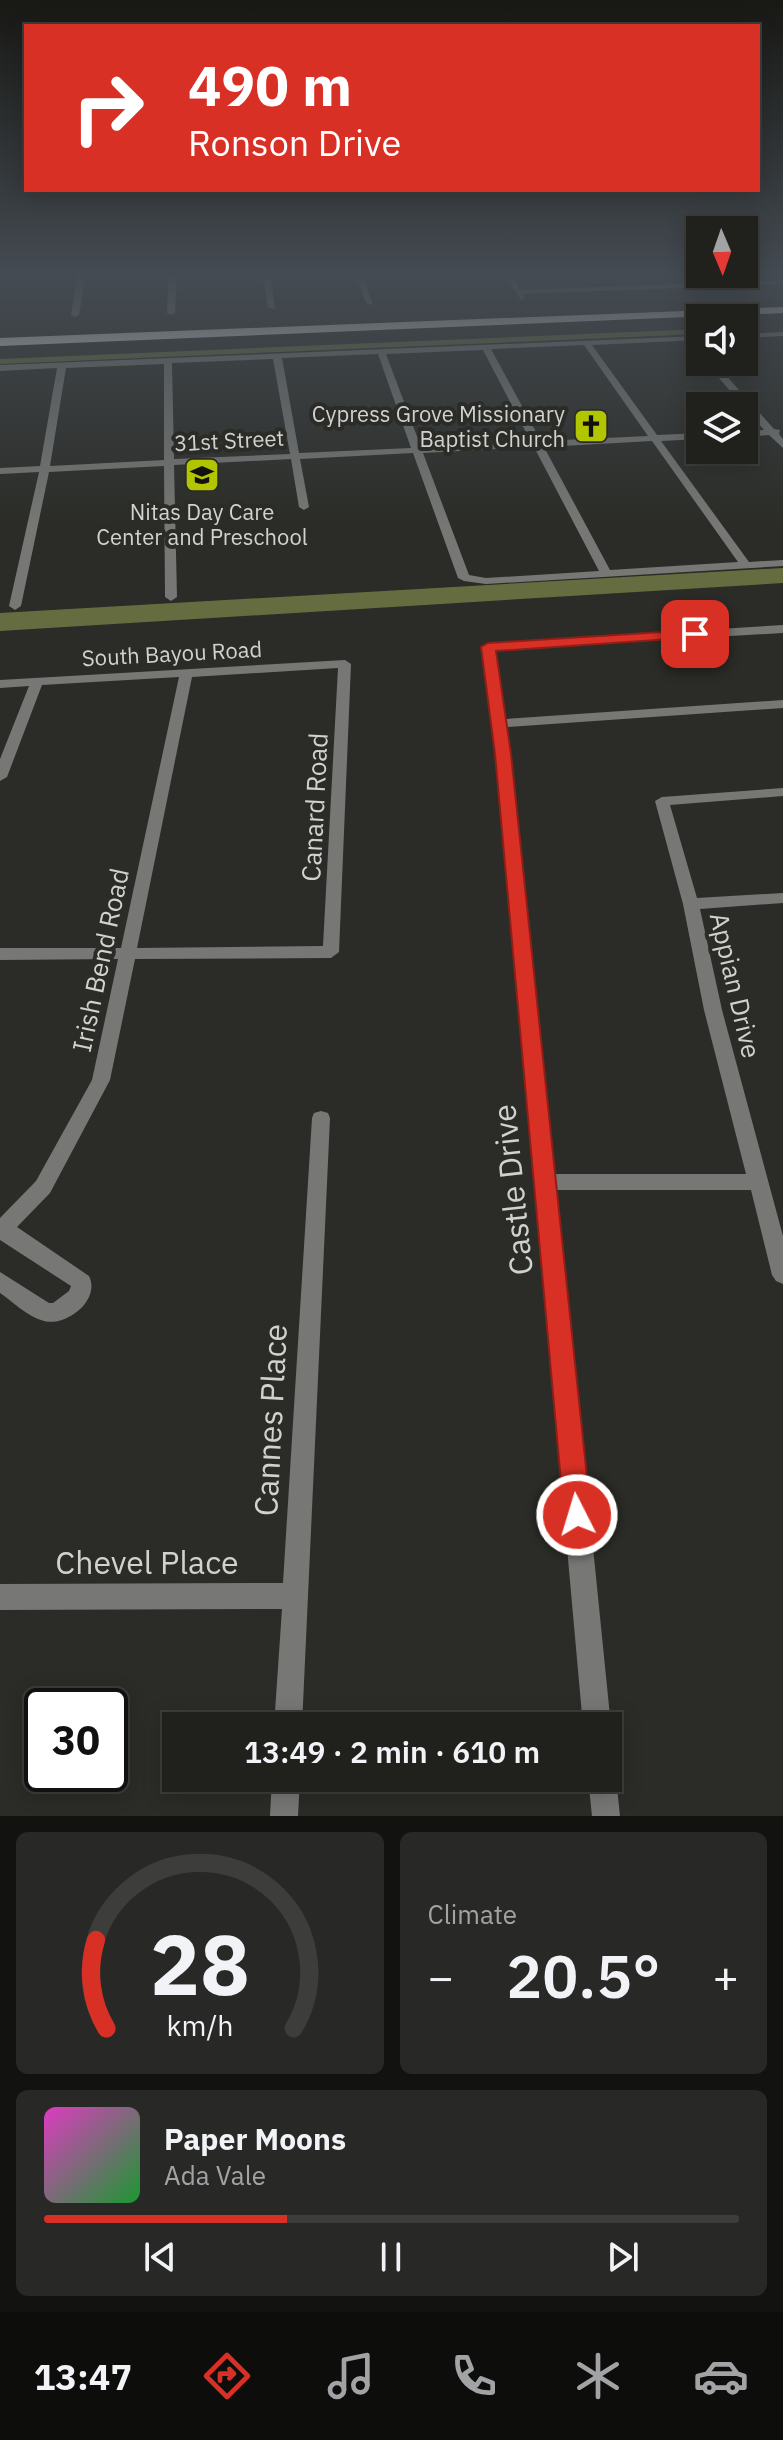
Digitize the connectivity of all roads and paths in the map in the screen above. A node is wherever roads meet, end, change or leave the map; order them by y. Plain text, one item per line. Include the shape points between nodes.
1 (277, 356) edge
2 (261, 357) edge
3 (383, 357) edge
4 (491, 357) edge
5 (596, 357) edge
6 (168, 361) junction
7 (62, 365) junction
8 (0, 368) edge
9 (721, 376) edge
10 (771, 432) junction
11 (783, 432) edge
12 (758, 433) edge
13 (686, 437) edge
14 (656, 438) junction
15 (538, 444) junction
16 (783, 445) edge
17 (416, 450) junction
18 (294, 457) junction
19 (170, 463) junction
20 (45, 469) junction
21 (0, 471) edge
22 (304, 507) dead end
23 (783, 563) edge
24 (745, 564) junction
25 (605, 571) junction
26 (171, 597) dead end
27 (15, 606) dead end
28 (783, 629) edge
29 (345, 664) joint
30 (187, 672) junction
31 (37, 681) junction
32 (0, 684) edge
33 (783, 704) edge
34 (500, 723) junction
35 (0, 777) edge
36 (783, 792) edge
37 (783, 898) edge
38 (691, 904) junction
39 (129, 953) junction
40 (0, 954) edge
41 (321, 1118) dead end
42 (546, 1182) junction
43 (759, 1182) junction
44 (1, 1230) edge
45 (783, 1275) edge
46 (0, 1281) edge
47 (294, 1596) junction
48 (0, 1597) edge
49 (289, 1712) edge
50 (596, 1712) edge
51 (285, 1792) edge
52 (603, 1792) edge
53 (284, 1816) edge
54 (606, 1816) edge

1 - 18 street
2 - 6 street
3 - 17 street
4 - 15 street
5 - 14 street
6 - 7 street
6 - 19 street
7 - 8 street
7 - 20 street
9 - 10 street
10 - 11 street
10 - 12 street
10 - 16 street
13 - 14 street, 31st Street
14 - 15 street, 31st Street
14 - 24 street
15 - 17 street, 31st Street
15 - 25 street
17 - 18 street, 31st Street
17 - 25 street via 464,578 486,581
18 - 19 street, 31st Street
18 - 22 street
19 - 20 street, 31st Street
19 - 26 street
20 - 21 street, 31st Street
20 - 27 street
23 - 24 street
24 - 25 street
28 - 34 street, Castle Drive via 488,647
29 - 30 street, South Bayou Road
29 - 39 street, Canard Road via 331,952
30 - 31 street, South Bayou Road
30 - 39 street, Irish Bend Road
31 - 32 street, South Bayou Road
31 - 35 street
33 - 34 street
34 - 42 street, Castle Drive
36 - 38 street, Appian Drive via 662,801
37 - 38 street
38 - 43 street, Appian Drive
39 - 40 street
39 - 44 street, Irish Bend Road via 101,1080 43,1187
41 - 47 street, Cannes Place
42 - 43 street
42 - 50 street, Castle Drive
43 - 45 street, Appian Drive
44 - 46 street via 82,1282 79,1296 56,1313 45,1312
47 - 48 street, Chevel Place
47 - 49 street, Cannes Place
51 - 53 street
52 - 54 street

